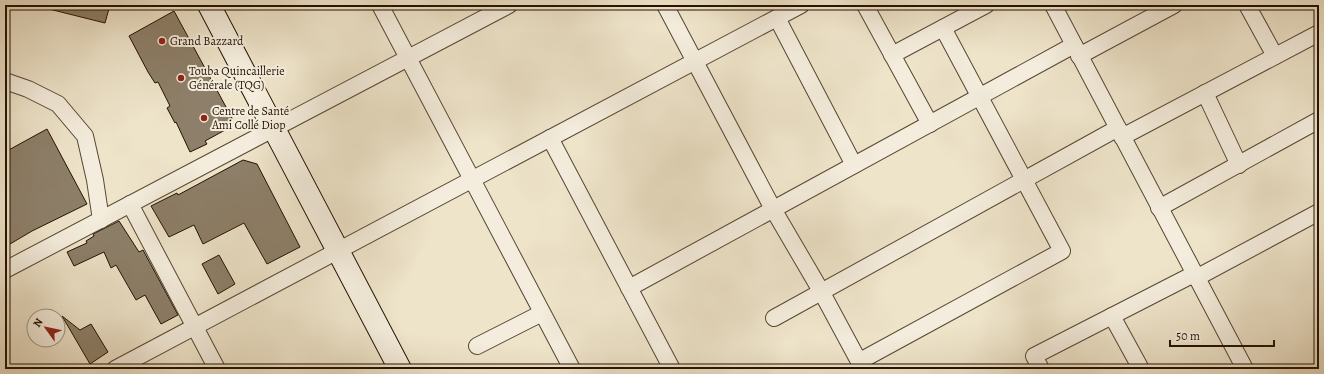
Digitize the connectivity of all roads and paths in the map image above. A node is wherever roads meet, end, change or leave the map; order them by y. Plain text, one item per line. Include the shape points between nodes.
1 (209, 5) edge
2 (380, 5) edge
3 (509, 5) edge
4 (665, 5) edge
5 (801, 5) edge
6 (865, 5) edge
7 (986, 5) edge
8 (1053, 5) edge
9 (1174, 5) edge
10 (1247, 5) edge
11 (777, 18) junction
12 (943, 28) junction
13 (1319, 33) edge
14 (1077, 51) junction
15 (892, 55) junction
16 (1275, 56) junction
17 (408, 58) junction
18 (695, 61) junction
19 (5, 81) edge
20 (1205, 93) junction
21 (980, 97) junction
22 (1319, 120) edge
23 (930, 124) junction
24 (274, 129) junction
25 (1120, 133) junction
26 (550, 138) junction
27 (854, 165) junction
28 (1239, 165) junction
29 (472, 180) junction
30 (1024, 180) junction
31 (130, 204) junction
32 (1159, 208) junction
33 (773, 209) junction
34 (1319, 212) edge
35 (101, 220) junction
36 (338, 251) junction
37 (5, 270) edge
38 (1195, 276) junction
39 (629, 288) junction
40 (821, 291) junction
41 (542, 313) junction
42 (1112, 316) junction
43 (774, 318) dead end
44 (195, 327) junction
45 (476, 346) dead end
46 (862, 365) edge
47 (119, 368) edge
48 (217, 369) edge
49 (400, 369) edge
50 (572, 369) edge
51 (672, 369) edge
52 (1041, 369) edge
53 (1140, 369) edge
54 (1244, 369) edge

1 - 24 street
2 - 17 street
3 - 17 street
4 - 18 street
5 - 11 street
6 - 15 street
7 - 12 street
8 - 14 street
9 - 14 street
10 - 16 street
11 - 18 street
11 - 27 street
12 - 15 street
12 - 21 street
13 - 16 street
14 - 21 street
14 - 25 street
15 - 23 street
16 - 20 street
17 - 24 street
17 - 29 street
18 - 26 street
18 - 33 street
19 - 35 street via 58,104 85,136
20 - 25 street
20 - 28 street
21 - 23 street
21 - 30 street
22 - 28 street
23 - 27 street
24 - 31 street
24 - 36 street
25 - 30 street
25 - 32 street
26 - 29 street
26 - 39 street
27 - 33 street
28 - 32 street
29 - 36 street
29 - 41 street
30 - 40 street
30 - 46 street via 1062,251
31 - 35 street
31 - 44 street
32 - 38 street
33 - 39 street
33 - 40 street
34 - 38 street
35 - 37 street
36 - 44 street
36 - 49 street
38 - 42 street
38 - 54 street
39 - 51 street
40 - 43 street
40 - 46 street
41 - 45 street
41 - 50 street
42 - 52 street via 1034,356
42 - 53 street
44 - 47 street
44 - 48 street

